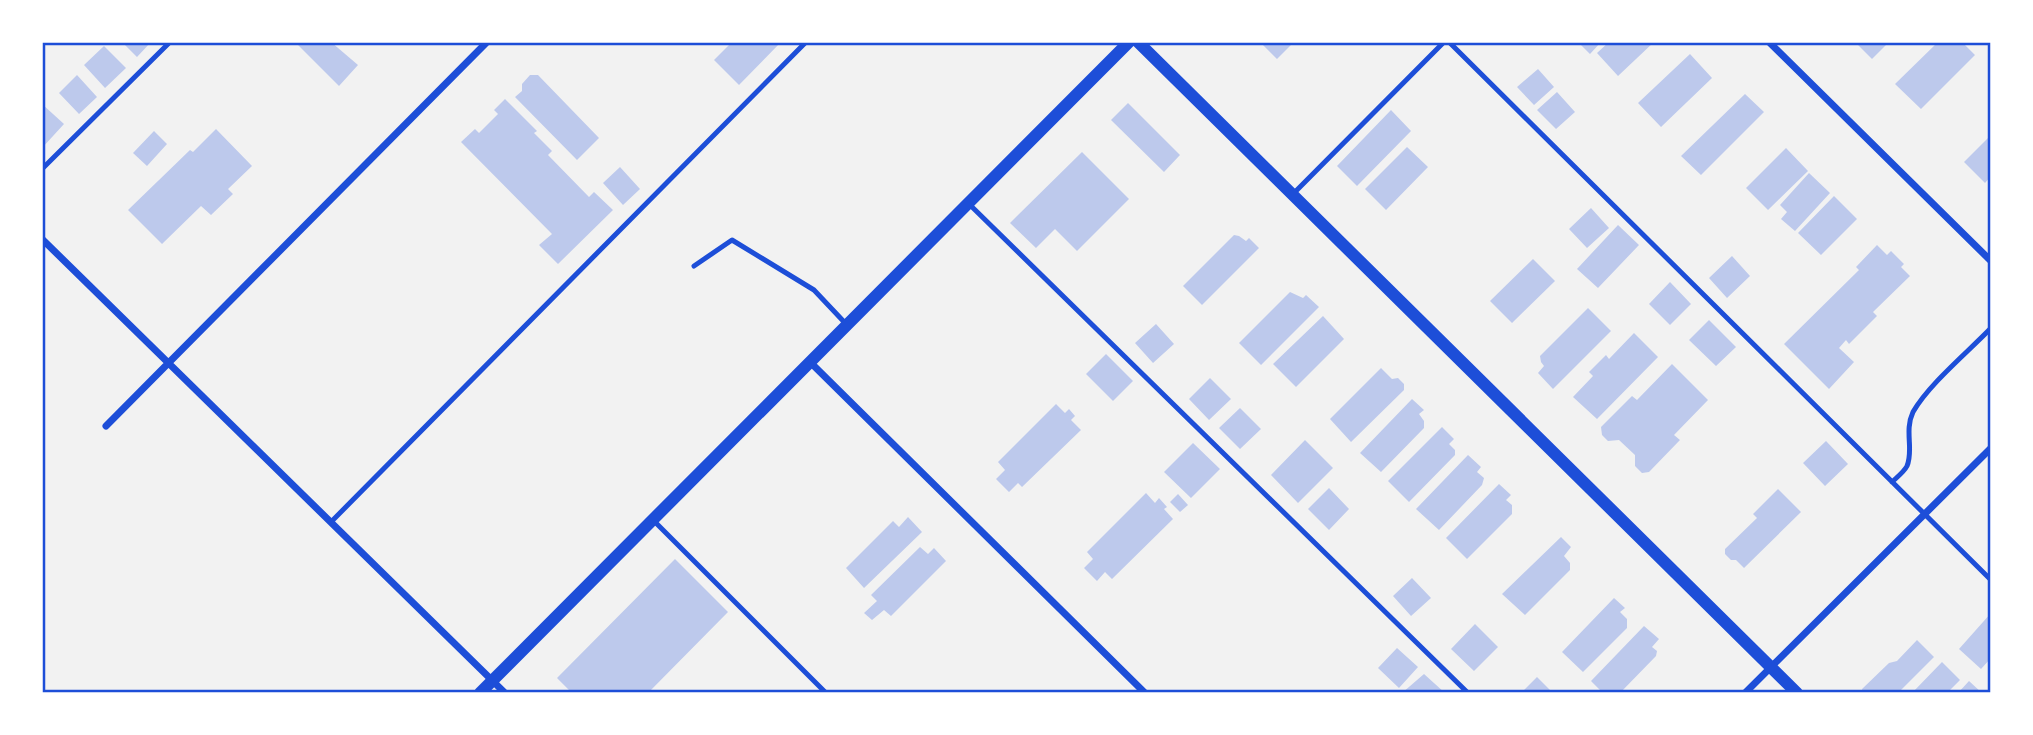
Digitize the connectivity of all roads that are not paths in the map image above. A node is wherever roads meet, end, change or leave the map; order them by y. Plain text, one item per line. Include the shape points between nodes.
1 (170, 42) edge
2 (487, 42) edge
3 (806, 42) edge
4 (1129, 42) edge
5 (1138, 42) edge
6 (1447, 42) edge
7 (1769, 42) edge
8 (42, 169) edge
9 (1292, 195) junction
10 (968, 203) junction
11 (42, 239) edge
12 (1991, 261) edge
13 (694, 266) dead end
14 (847, 325) junction
15 (1991, 328) edge
16 (810, 362) junction
17 (169, 363) junction
18 (106, 426) dead end
19 (1991, 448) edge
20 (1892, 482) junction
21 (1925, 514) junction
22 (653, 520) junction
23 (331, 522) junction
24 (1991, 580) edge
25 (1771, 667) junction
26 (492, 680) junction
27 (480, 693) edge
28 (505, 693) edge
29 (826, 693) edge
30 (1145, 693) edge
31 (1468, 693) edge
32 (1745, 693) edge
33 (1797, 693) edge

1 - 8 lane
2 - 17 street
3 - 23 lane
4 - 10 street
5 - 9 street
6 - 9 lane
6 - 20 lane
7 - 12 street
9 - 25 street
10 - 14 street
10 - 31 lane
11 - 17 street
13 - 14 lane via 732,240 814,290
14 - 16 street
15 - 20 lane via 1912,414 1907,466
16 - 22 street
16 - 30 street
17 - 18 street
17 - 23 street
19 - 21 street
20 - 21 lane
21 - 24 lane
21 - 25 street
22 - 26 street
22 - 29 lane
23 - 26 street
25 - 32 street
25 - 33 street
26 - 27 street
26 - 28 street

